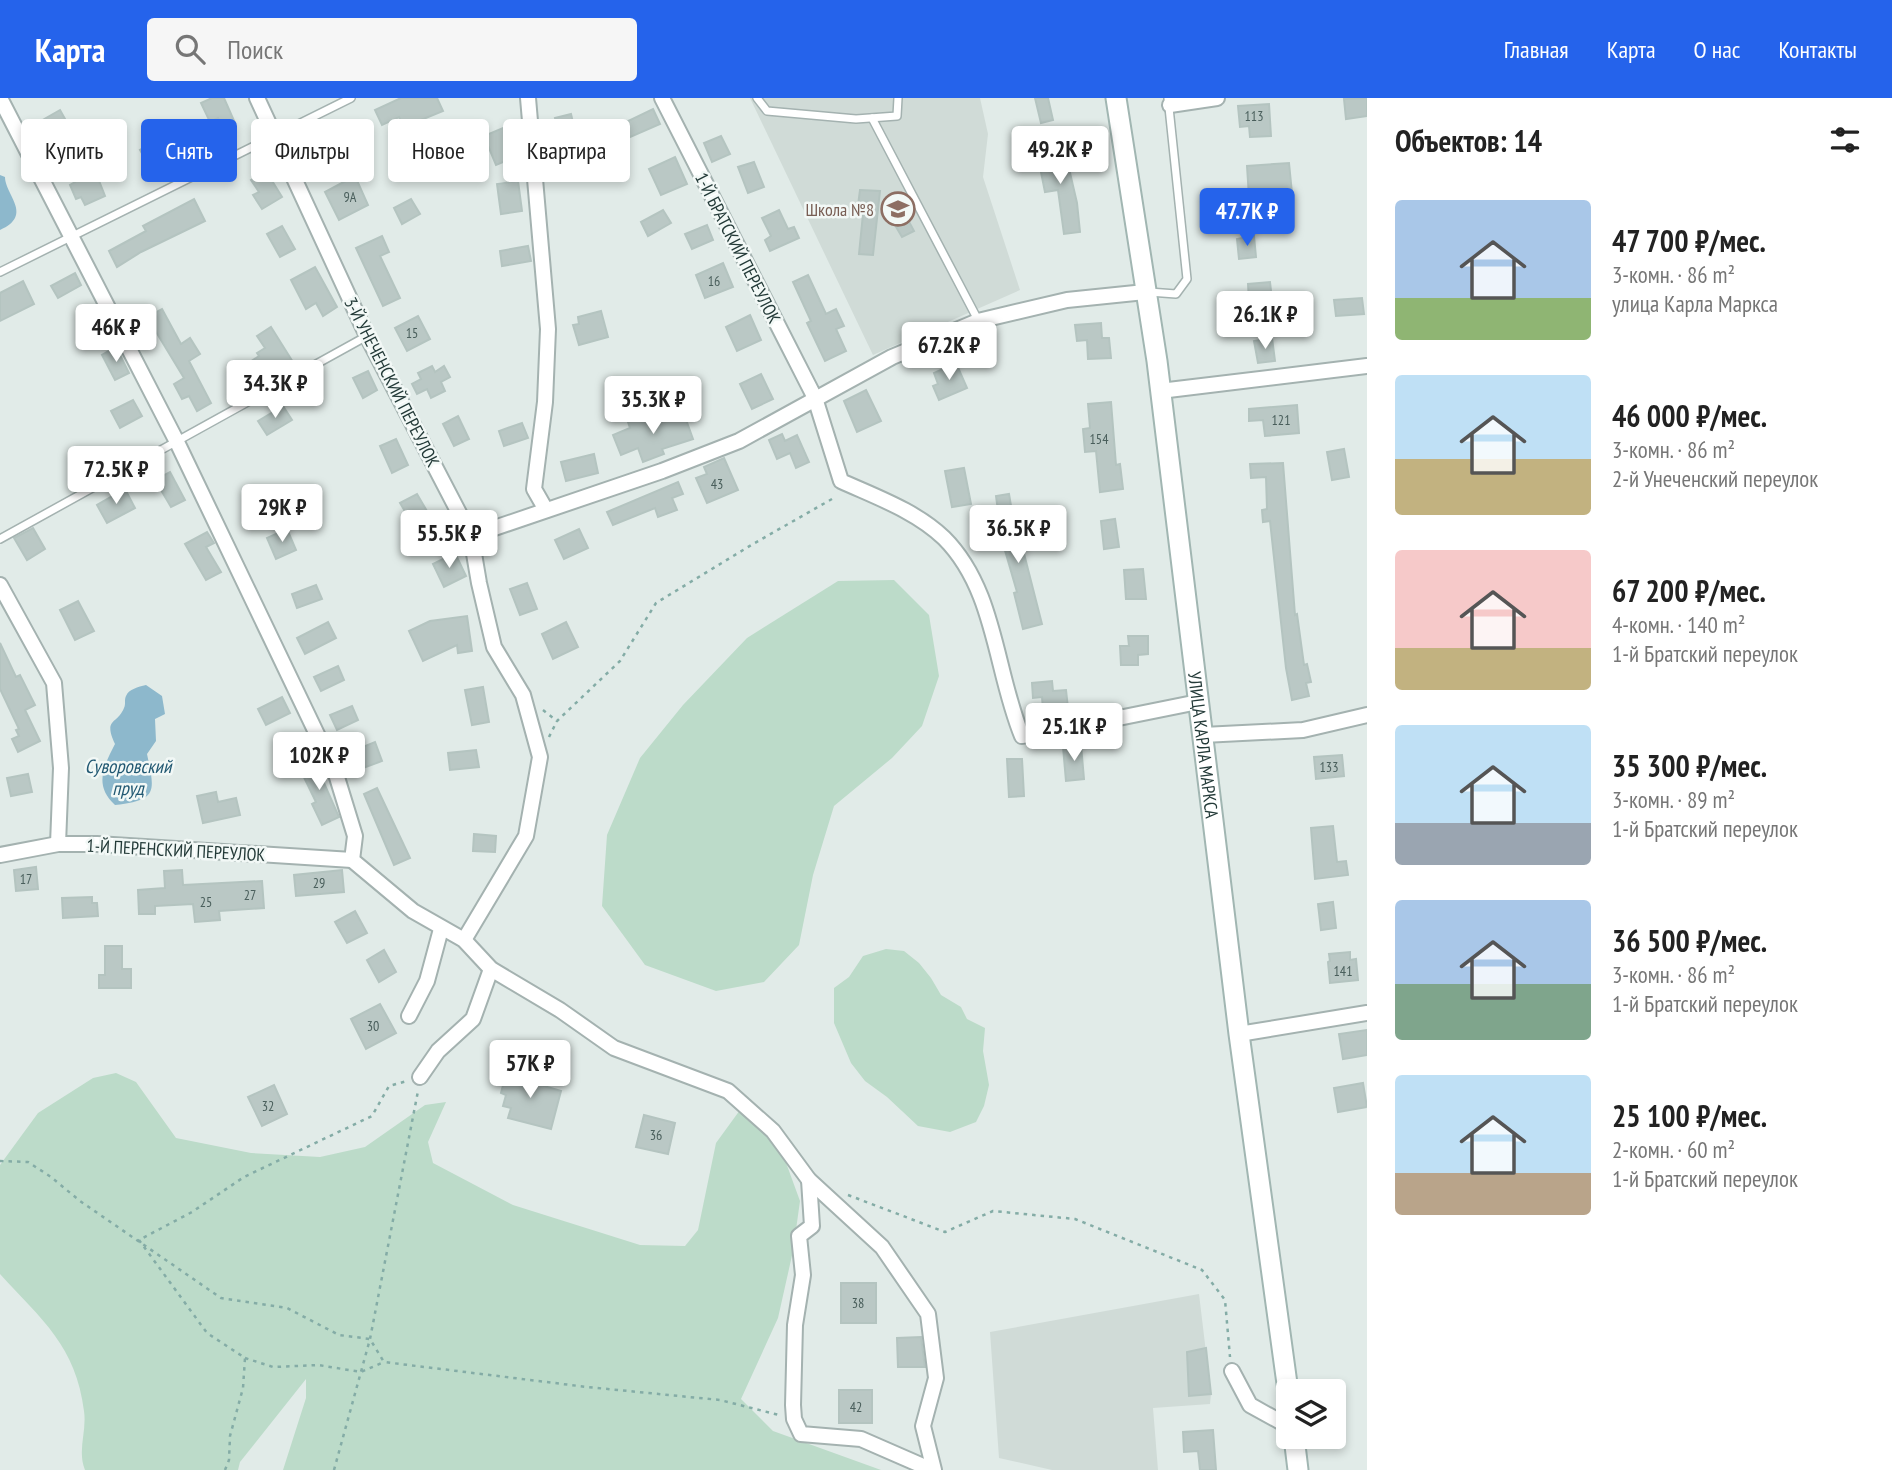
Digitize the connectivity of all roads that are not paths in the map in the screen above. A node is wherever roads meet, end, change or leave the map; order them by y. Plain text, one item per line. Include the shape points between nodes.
1 (0, 98) edge
2 (257, 98) edge
3 (351, 98) edge
4 (528, 98) edge
5 (662, 98) edge
6 (757, 98) edge
7 (898, 98) edge
8 (1116, 98) edge
9 (1217, 98) edge
10 (1169, 102) edge
11 (872, 118) junction
12 (267, 119) edge
13 (311, 119) edge
14 (251, 149) edge
15 (297, 182) edge
16 (73, 236) junction
17 (0, 272) edge
18 (1145, 292) junction
19 (978, 321) junction
20 (367, 336) junction
21 (1367, 366) edge
22 (1160, 391) junction
23 (815, 398) junction
24 (176, 440) junction
25 (546, 510) junction
26 (471, 536) junction
27 (0, 539) edge
28 (0, 585) edge
29 (1198, 702) junction
30 (1367, 715) edge
31 (1203, 735) junction
32 (58, 844) junction
33 (0, 855) edge
34 (352, 860) junction
35 (441, 929) junction
36 (464, 940) junction
37 (491, 969) junction
38 (1367, 1013) edge
39 (409, 1016) dead end
40 (1239, 1034) junction
41 (420, 1077) road end
42 (809, 1180) junction
43 (1232, 1371) road end
44 (1286, 1379) edge
45 (1276, 1419) edge
46 (1295, 1449) edge
47 (933, 1470) edge
48 (1298, 1470) edge

1 - 16 street
2 - 12 street, 3-Й УНЕЧЕНСКИЙ ПЕРЕУЛОК
3 - 13 lane
4 - 25 street via 548,329 534,489
5 - 23 street, 1-Й БРАТСКИЙ ПЕРЕУЛОК
6 - 11 lane via 766,111
7 - 11 lane via 897,116
8 - 18 main road, УЛИЦА КАРЛА МАРКСА
9 - 10 street
10 - 18 lane via 1187,279 1176,294
11 - 19 lane
14 - 16 lane
15 - 20 street, 3-Й УНЕЧЕНСКИЙ ПЕРЕУЛОК
16 - 17 lane
16 - 24 street
18 - 19 street via 1067,300
18 - 22 main road, УЛИЦА КАРЛА МАРКСА
19 - 23 street via 892,357
20 - 24 lane
20 - 26 street, 3-Й УНЕЧЕНСКИЙ ПЕРЕУЛОК
21 - 22 street
22 - 29 main road, УЛИЦА КАРЛА МАРКСА
23 - 25 street via 739,441
23 - 29 street, 1-Й БРАТСКИЙ ПЕРЕУЛОК via 841,481 906,510 943,537 961,559 982,597 1022,736
24 - 27 lane
24 - 34 street via 336,774 355,836
25 - 26 street
26 - 36 street, 3-Й УНЕЧЕНСКИЙ ПЕРЕУЛОК via 494,647 523,695 540,757 526,836
28 - 32 street via 54,683 61,768
29 - 31 main road, УЛИЦА КАРЛА МАРКСА
30 - 31 street via 1303,730
31 - 40 main road, УЛИЦА КАРЛА МАРКСА
32 - 33 street, 1-Й ПЕРЕНСКИЙ ПЕРЕУЛОК
32 - 34 street, 1-Й ПЕРЕНСКИЙ ПЕРЕУЛОК
34 - 35 street
35 - 36 street
35 - 39 street via 427,981
36 - 37 street
37 - 41 street via 473,1019 438,1051
37 - 42 street via 614,1048 728,1090 773,1131
38 - 40 street
40 - 44 main road, УЛИЦА КАРЛА МАРКСА
42 - 47 street via 882,1247 928,1314 936,1378 923,1426
42 - 47 street via 812,1226 799,1236 803,1275 795,1325 794,1419 802,1434 861,1439
43 - 45 street via 1250,1405
46 - 48 main road

